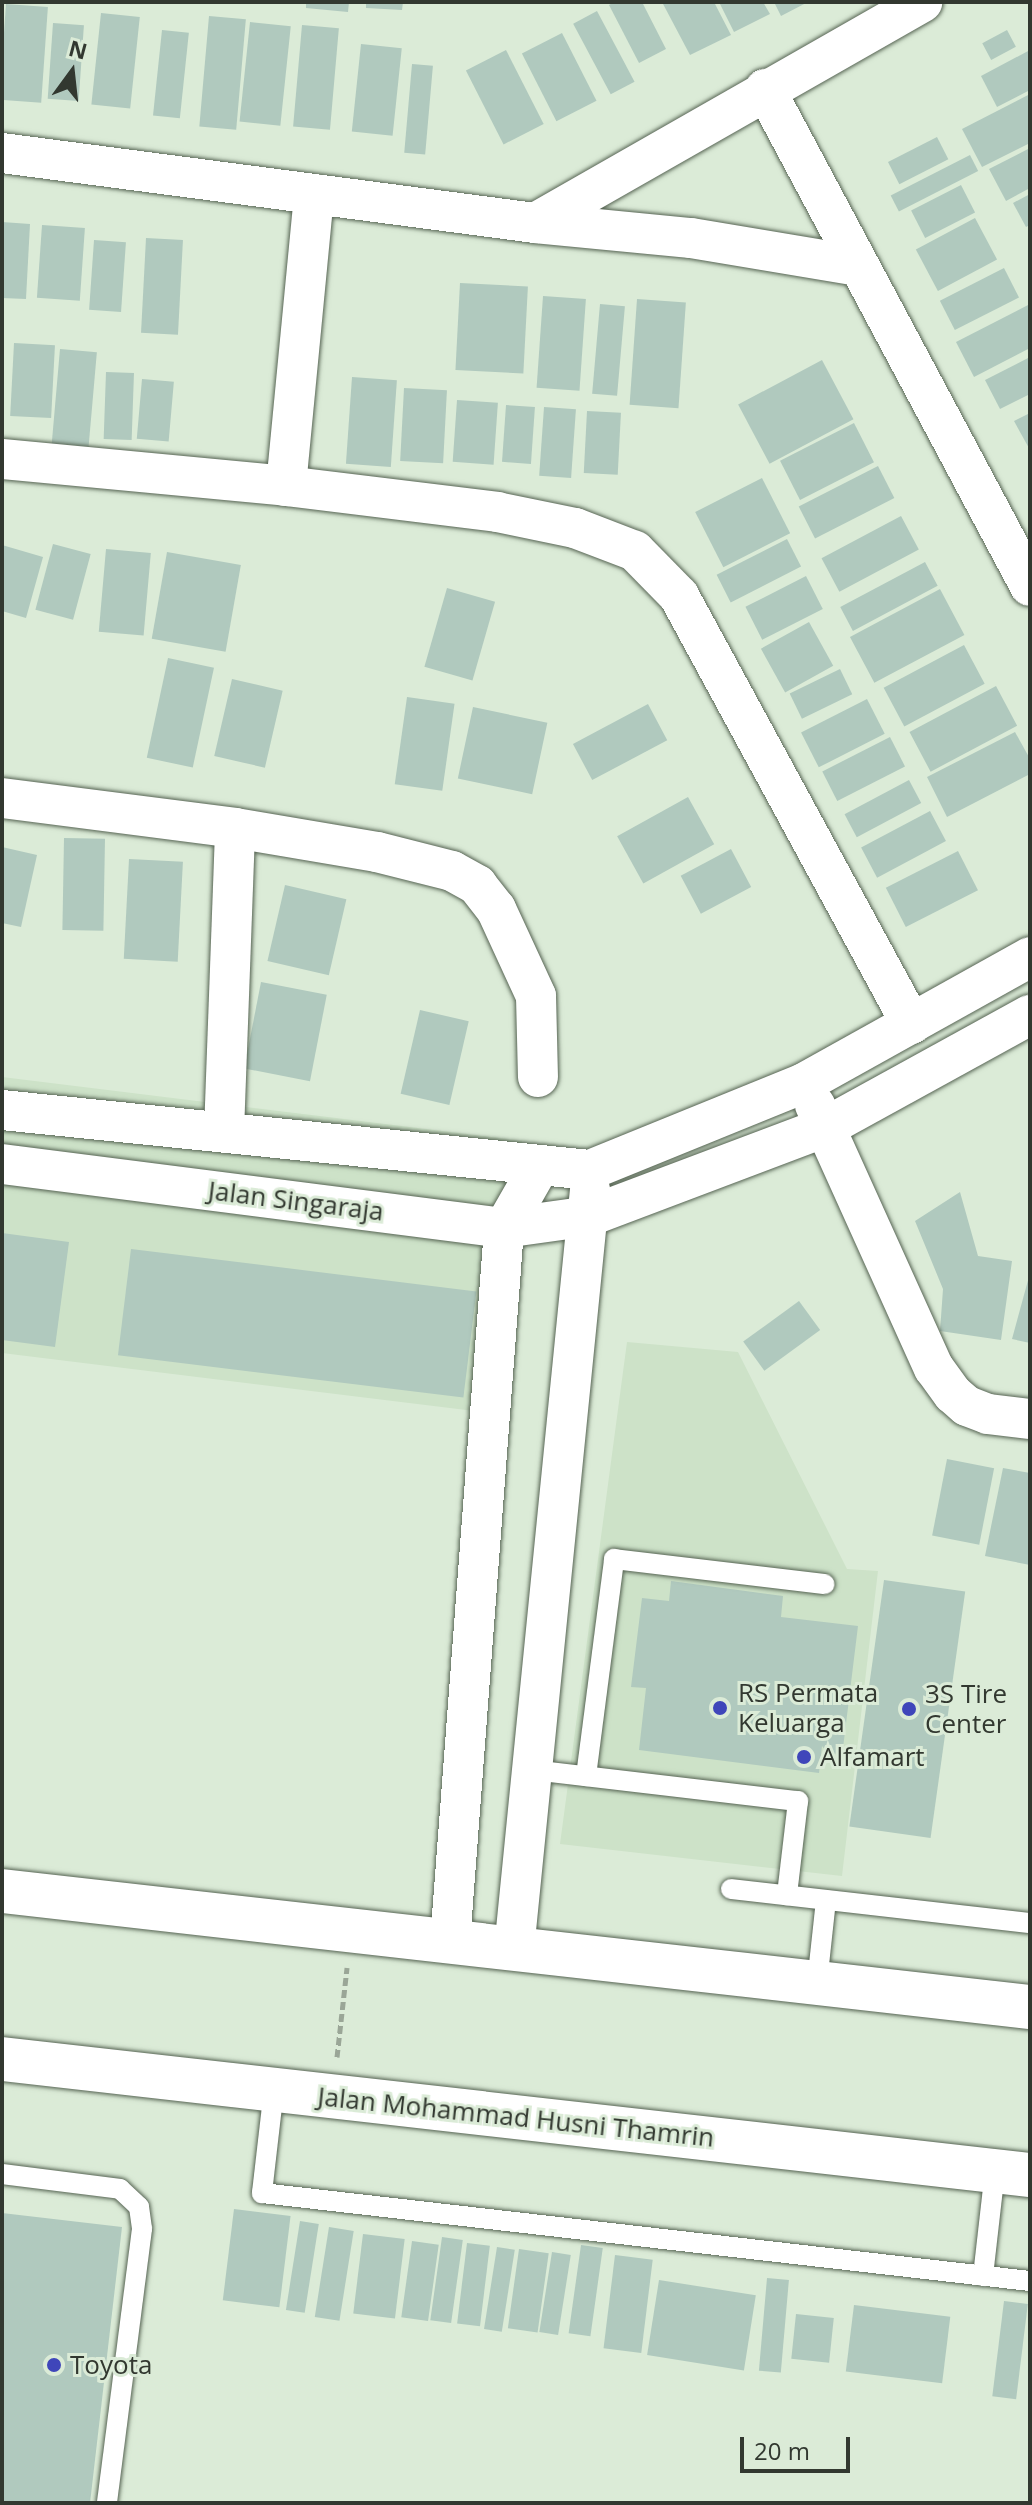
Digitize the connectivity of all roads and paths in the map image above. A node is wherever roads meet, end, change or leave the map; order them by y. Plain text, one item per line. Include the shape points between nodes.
1 (922, 2) edge
2 (765, 89) junction
3 (2, 153) edge
4 (314, 194) junction
5 (535, 223) junction
6 (859, 266) junction
7 (2, 459) edge
8 (286, 486) junction
9 (1030, 586) edge
10 (2, 798) edge
11 (235, 828) junction
12 (1030, 957) edge
13 (1030, 1015) edge
14 (911, 1024) junction
15 (538, 1077) dead end
16 (804, 1083) junction
17 (2, 1110) edge
18 (826, 1127) junction
19 (224, 1132) junction
20 (2, 1164) edge
21 (539, 1167) junction
22 (590, 1170) junction
23 (590, 1216) junction
24 (504, 1228) junction
25 (1030, 1419) edge
26 (825, 1584) dead end
27 (533, 1770) junction
28 (586, 1776) junction
29 (731, 1889) dead end
30 (2, 1891) edge
31 (787, 1895) junction
32 (826, 1900) junction
33 (1030, 1923) edge
34 (351, 1931) junction
35 (450, 1942) junction
36 (514, 1950) junction
37 (817, 1983) junction
38 (1030, 2007) edge
39 (2, 2059) edge
40 (274, 2089) junction
41 (333, 2096) junction
42 (1013, 2173) edge
43 (2, 2174) edge
44 (983, 2276) junction
45 (1030, 2281) edge
46 (107, 2503) edge

1 - 2 street
2 - 5 street
2 - 6 street
3 - 4 street
4 - 5 street
4 - 8 street
5 - 6 street via 691,238
6 - 9 street
7 - 8 street
8 - 14 street via 497,512 575,528 635,551 679,596
10 - 11 street
11 - 15 street via 377,852 452,871 477,885 496,909 536,996
11 - 19 street
12 - 14 street
13 - 18 street, Jalan Singaraja
14 - 16 street
16 - 18 street
16 - 22 street
17 - 19 street
18 - 23 street, Jalan Singaraja
18 - 25 street via 934,1368 967,1406
19 - 21 street
20 - 24 street, Jalan Singaraja
21 - 22 street
21 - 24 street
22 - 23 street
23 - 24 street, Jalan Singaraja
23 - 27 street
24 - 35 street
26 - 28 lane via 614,1559
27 - 28 lane
27 - 36 street
28 - 31 lane via 798,1801
29 - 31 lane
30 - 34 street
31 - 32 lane
32 - 33 lane
32 - 37 lane
34 - 35 street
34 - 41 path
35 - 36 street
36 - 37 street
37 - 38 street
39 - 40 street, Jalan Mohammad Husni Thamrin
40 - 41 street, Jalan Mohammad Husni Thamrin
40 - 44 lane via 262,2193
41 - 42 street, Jalan Mohammad Husni Thamrin
42 - 44 lane
43 - 46 lane via 120,2189 139,2207 142,2229
44 - 45 lane

